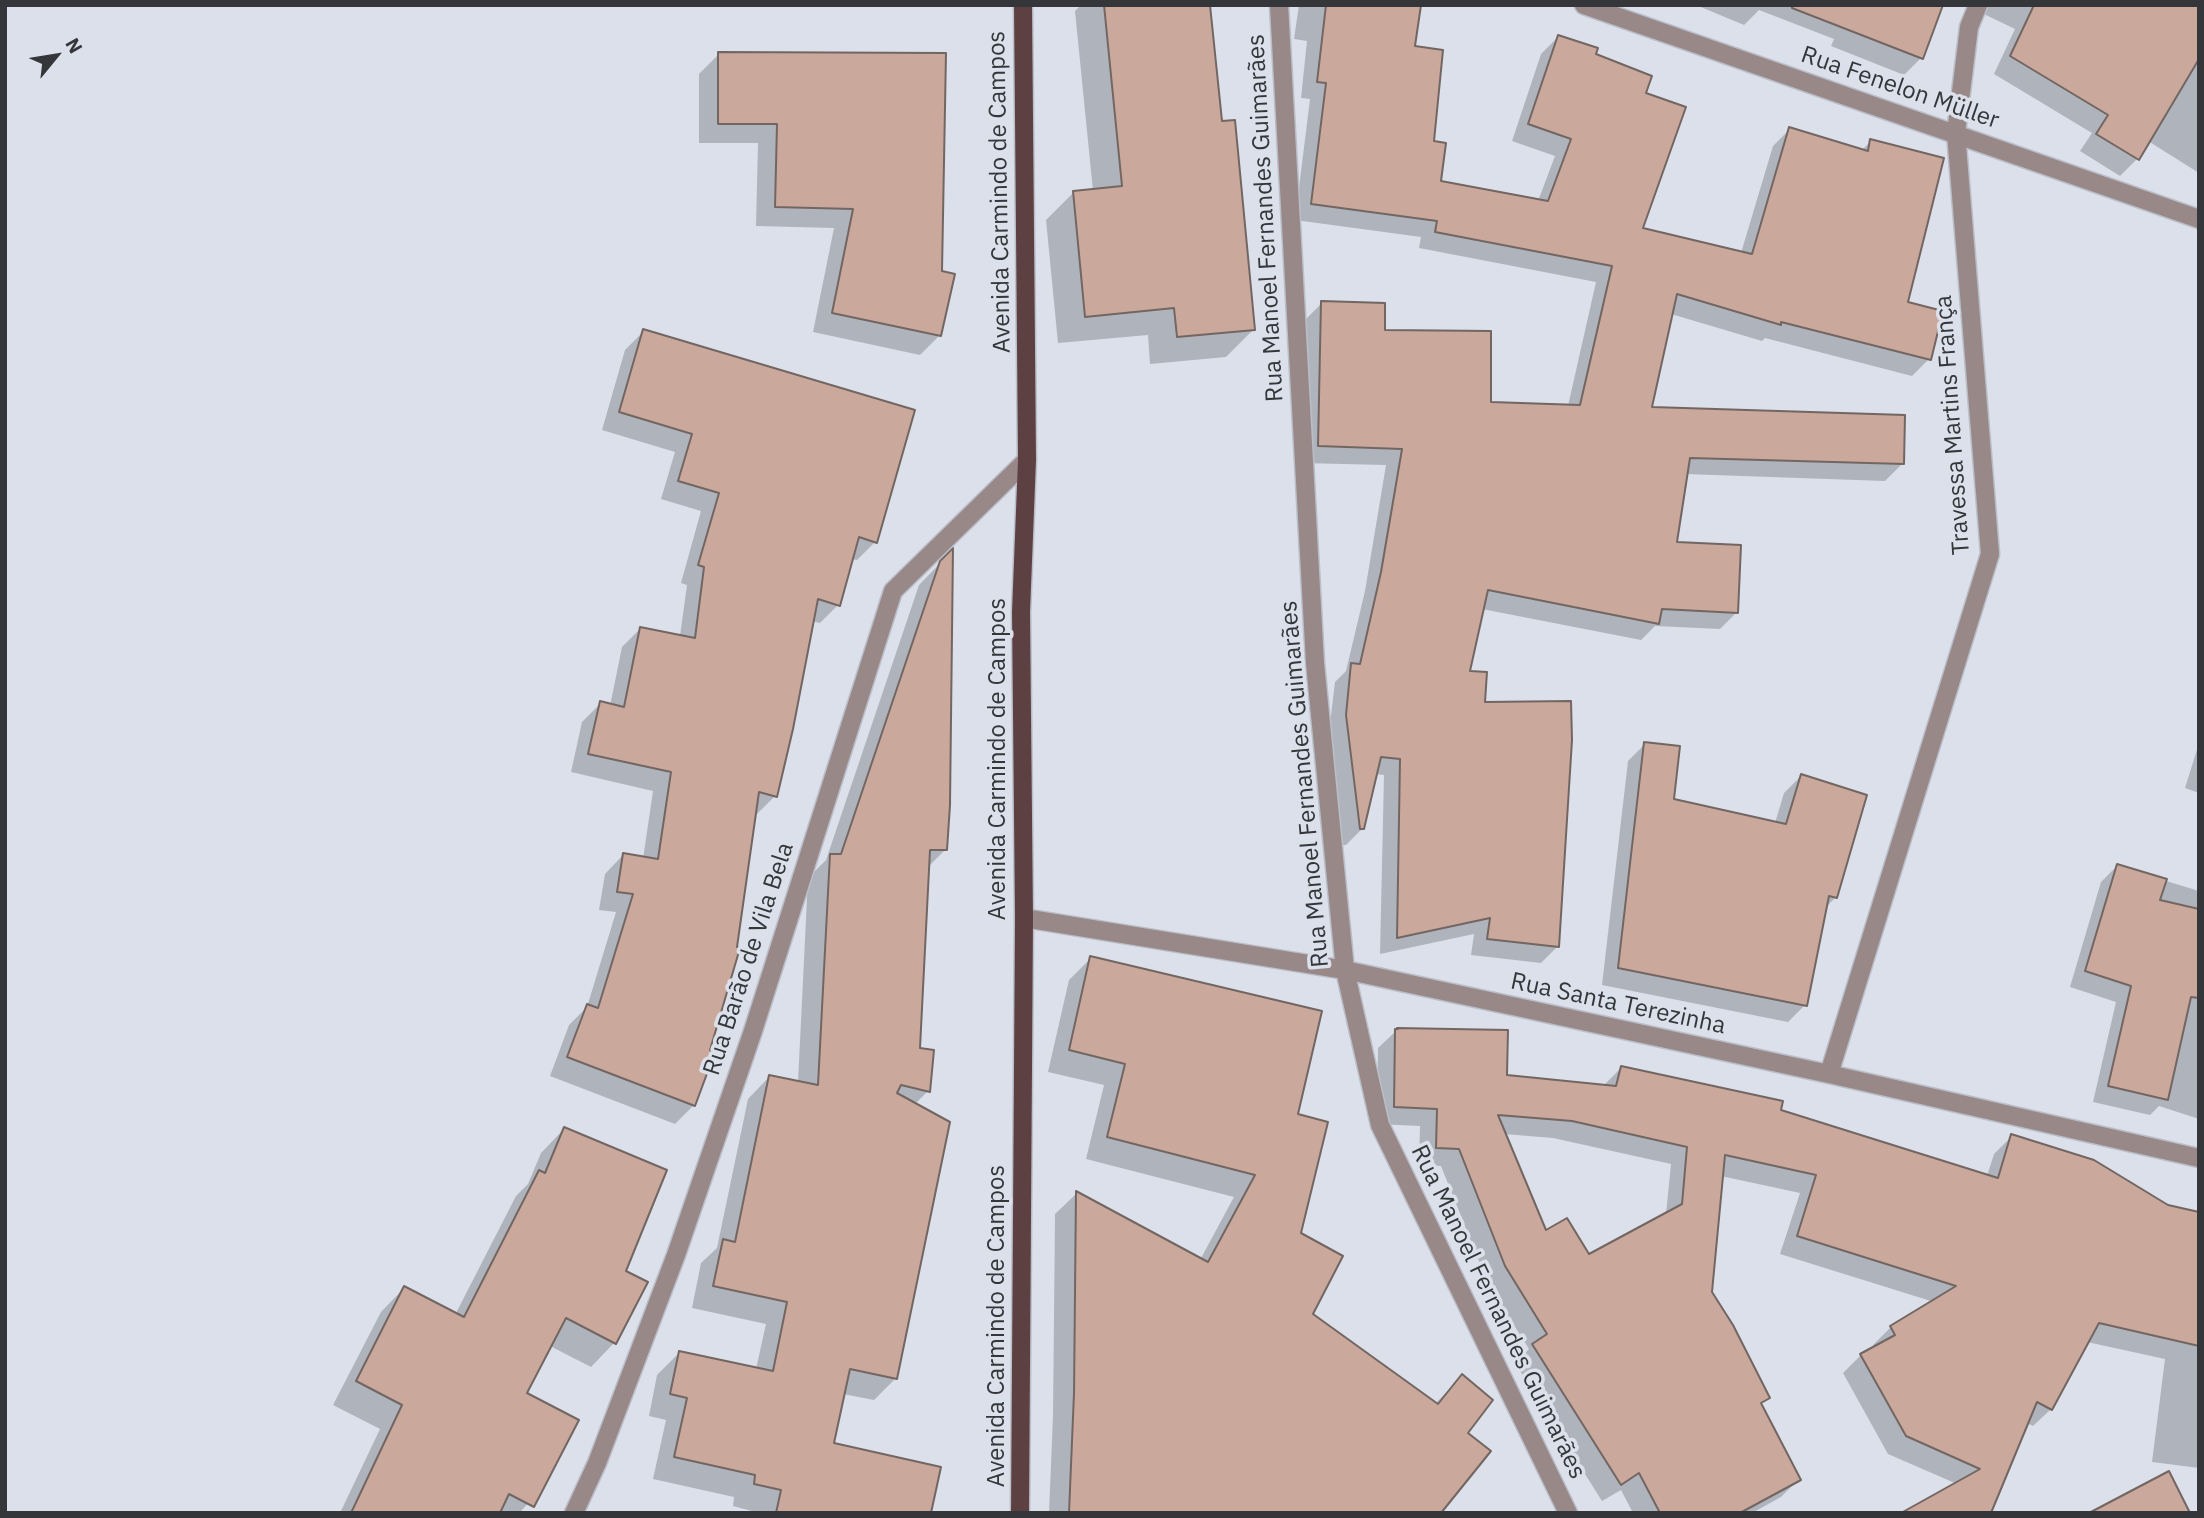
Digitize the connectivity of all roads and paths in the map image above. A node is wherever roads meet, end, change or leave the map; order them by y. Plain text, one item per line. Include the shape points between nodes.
1 (1023, 5) edge
2 (1279, 5) edge
3 (1584, 5) edge
4 (1978, 5) edge
5 (1956, 133) junction
6 (2199, 219) edge
7 (1027, 460) junction
8 (1024, 918) junction
9 (1345, 970) junction
10 (1829, 1074) junction
11 (2199, 1157) edge
12 (574, 1513) edge
13 (1020, 1513) edge
14 (1568, 1513) edge

1 - 7 main road, Avenida Carmindo de Campos
2 - 9 street, Rua Manoel Fernandes Guimarães via 1315,663
3 - 5 street, Rua Fenelon Müller
4 - 5 street, Travessa Martins França via 1969,27
5 - 6 street, Rua Fenelon Müller
5 - 10 street, Travessa Martins França via 1990,554
7 - 8 main road, Avenida Carmindo de Campos via 1021,612
7 - 12 street, Rua Barão de Vila Bela via 893,591 753,1031 676,1255
8 - 9 street, Rua Santa Terezinha
8 - 13 main road, Avenida Carmindo de Campos
9 - 10 street, Rua Santa Terezinha
9 - 14 street, Rua Manoel Fernandes Guimarães via 1380,1125
10 - 11 street, Rua Santa Terezinha

